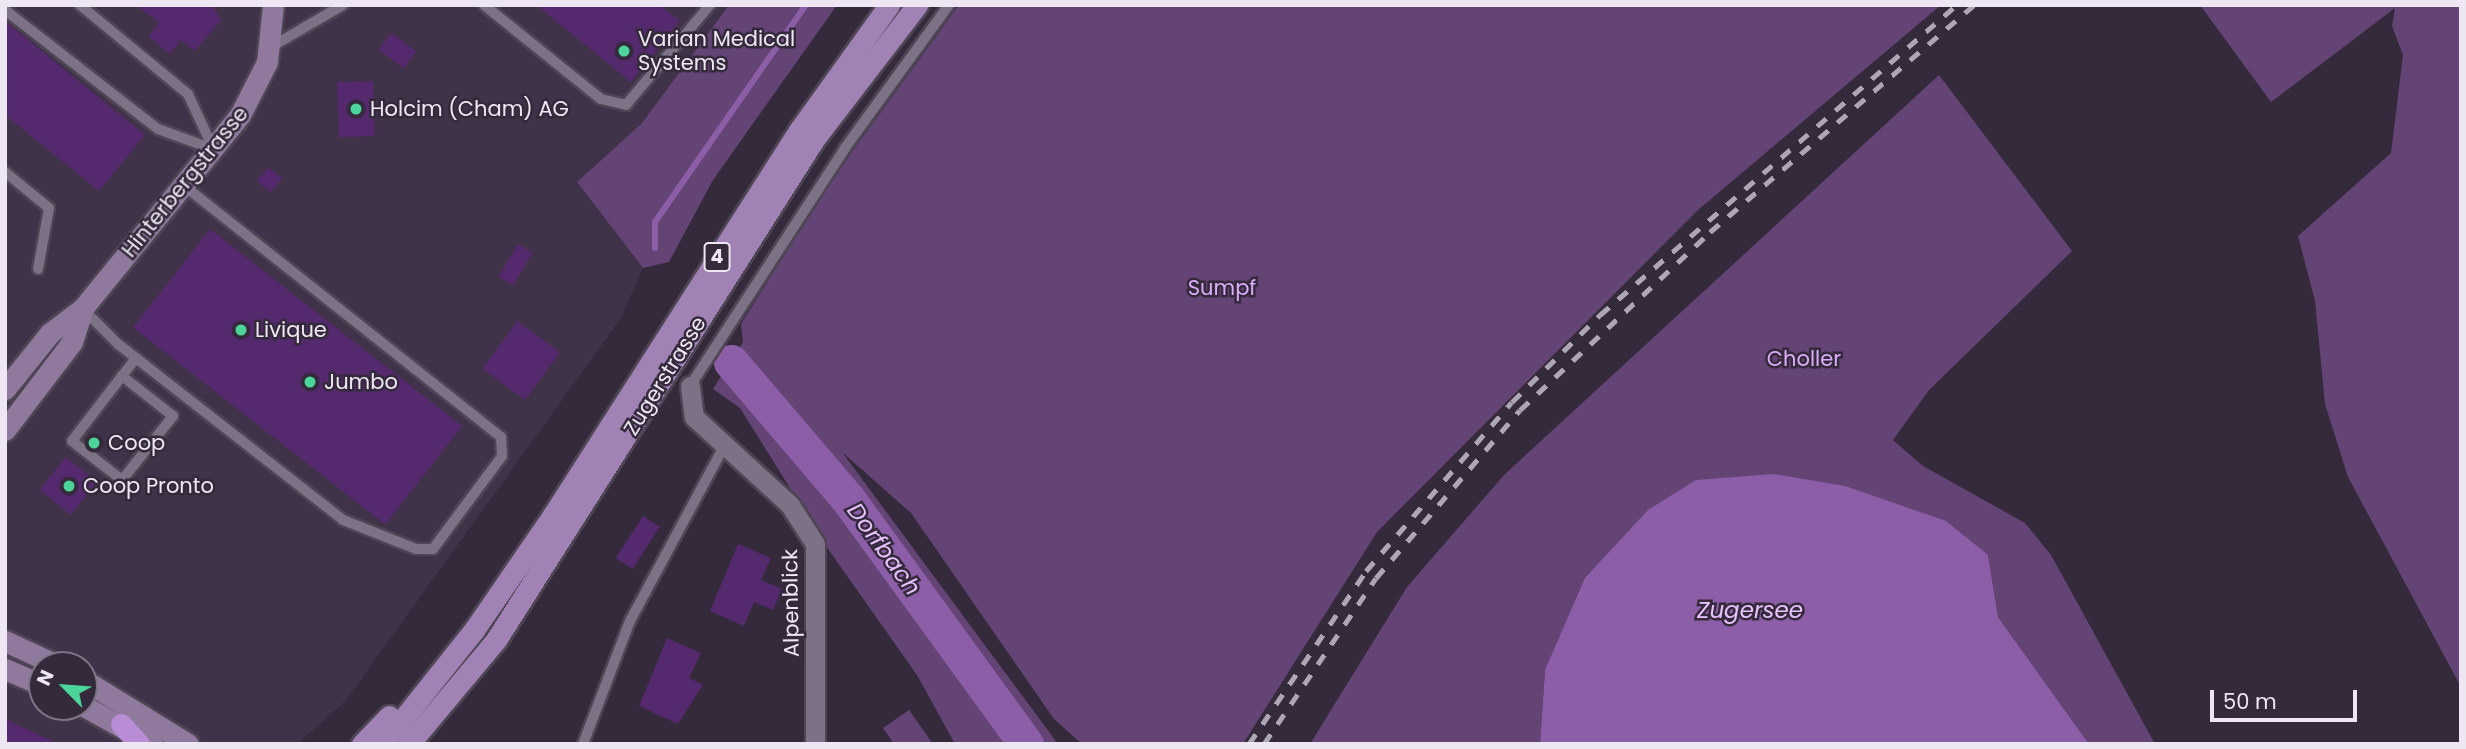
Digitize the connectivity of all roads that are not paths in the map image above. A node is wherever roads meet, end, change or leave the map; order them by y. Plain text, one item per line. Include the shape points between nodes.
1 (80, 5) edge
2 (274, 5) edge
3 (343, 5) edge
4 (484, 5) edge
5 (694, 5) edge
6 (889, 5) edge
7 (917, 5) edge
8 (949, 5) edge
9 (707, 9) edge
10 (5, 10) edge
11 (271, 47) junction
12 (213, 149) junction
13 (5, 172) edge
14 (184, 186) junction
15 (38, 269) dead end
16 (83, 308) junction
17 (136, 358) junction
18 (122, 376) junction
19 (690, 386) joint
20 (5, 389) edge
21 (5, 430) edge
22 (722, 450) junction
23 (553, 515) junction
24 (496, 640) junction
25 (5, 641) edge
26 (28, 652) edge
27 (5, 669) edge
28 (28, 679) edge
29 (98, 689) edge
30 (98, 713) edge
31 (121, 724) junction
32 (139, 744) edge
33 (152, 744) edge
34 (188, 744) edge
35 (362, 744) edge
36 (383, 744) edge
37 (410, 744) edge
38 (423, 744) edge
39 (583, 744) edge
40 (816, 744) edge

1 - 12 lane via 188,94
2 - 11 street, Hinterbergstrasse
3 - 11 lane
4 - 9 lane via 601,99 626,105
5 - 9 lane
6 - 23 main road, Zugerstrasse / 4 via 800,129
7 - 24 main road, Zugerstrasse / 4 via 815,138
8 - 19 lane, Zugerstrasse via 845,148
10 - 12 lane via 158,129
11 - 12 street, Hinterbergstrasse via 256,92
12 - 14 street, Hinterbergstrasse
13 - 15 lane via 49,208
14 - 16 street, Hinterbergstrasse
14 - 17 lane via 501,438 502,456 433,549 416,549 343,520
16 - 17 lane
16 - 20 street, Hinterbergstrasse via 50,333
16 - 21 street, Hinterbergstrasse via 72,342
17 - 18 lane
18 - 18 lane via 173,416 122,480 72,441
19 - 22 street, Alpenblick via 694,417
22 - 39 lane via 630,621
22 - 40 street, Alpenblick via 768,484 815,544 811,610
23 - 35 main road via 528,532 429,668
23 - 36 main road, Zugerstrasse / 4 via 474,630
24 - 37 main road, Zugerstrasse / 4
24 - 38 main road, 4
25 - 26 street
27 - 28 street
29 - 34 street
30 - 31 street
31 - 32 highway
31 - 33 street

